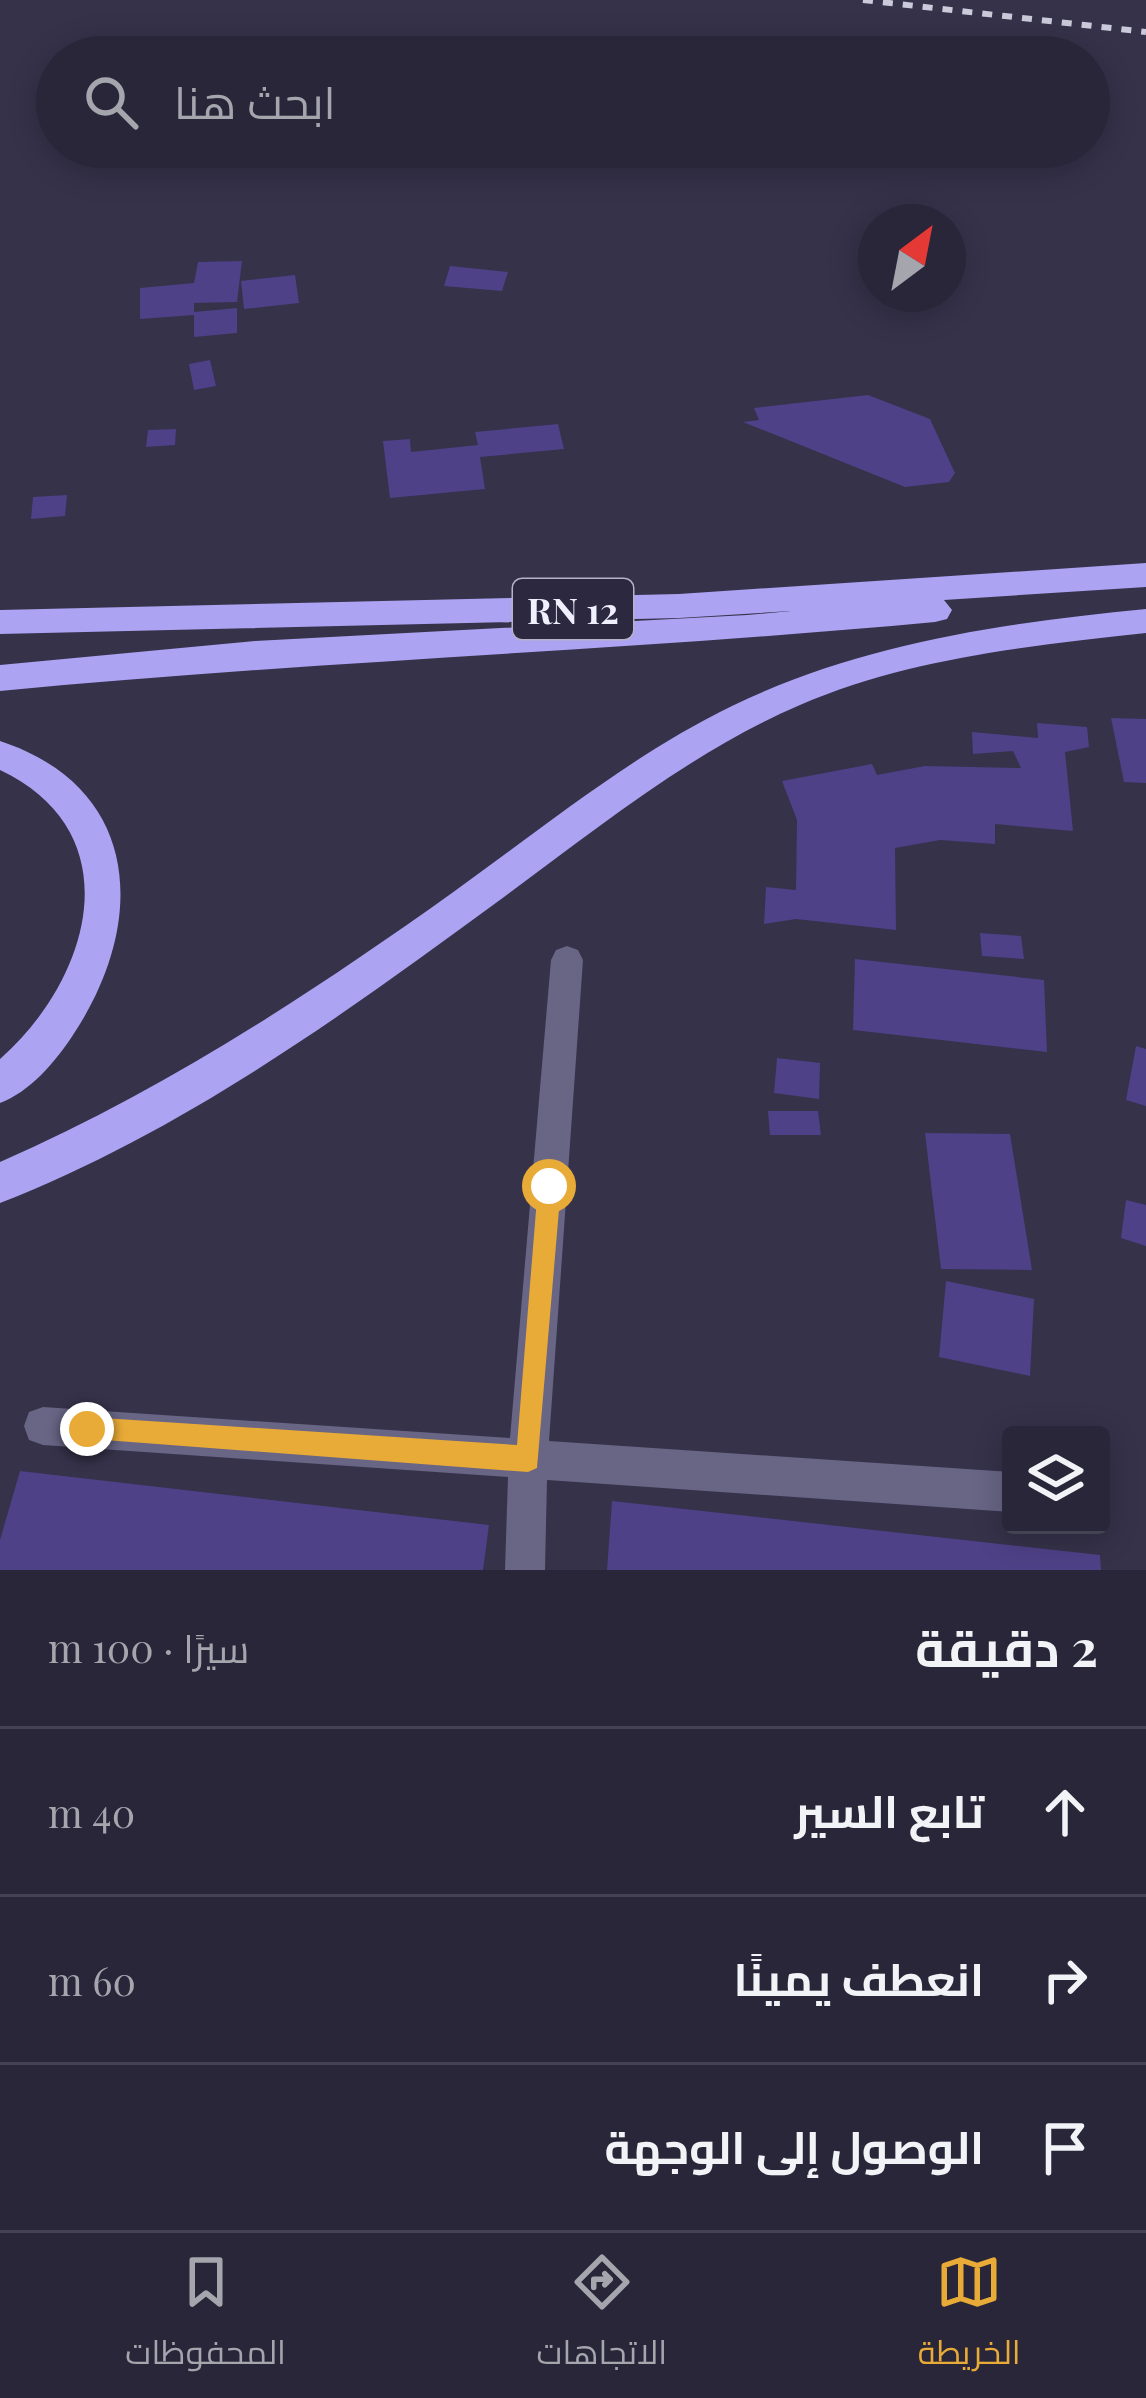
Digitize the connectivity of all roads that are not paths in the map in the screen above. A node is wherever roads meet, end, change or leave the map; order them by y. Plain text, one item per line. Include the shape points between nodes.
1 (1146, 574) edge
2 (1024, 583) junction
3 (1146, 621) edge
4 (0, 622) edge
5 (0, 678) edge
6 (0, 755) edge
7 (567, 960) dead end
8 (0, 1085) edge
9 (2, 1183) edge
10 (43, 1426) dead end
11 (528, 1459) junction
12 (1002, 1491) edge
13 (525, 1570) edge

1 - 2 highway, RN 12
2 - 4 highway, RN 12 via 679,606
2 - 5 highway via 965,603 870,619 276,653
3 - 9 highway via 993,636 817,684 744,716 670,757 364,978 194,1088
6 - 8 highway via 76,805 107,878 98,949 63,1019
7 - 11 street
10 - 11 street
11 - 12 street
11 - 13 street

